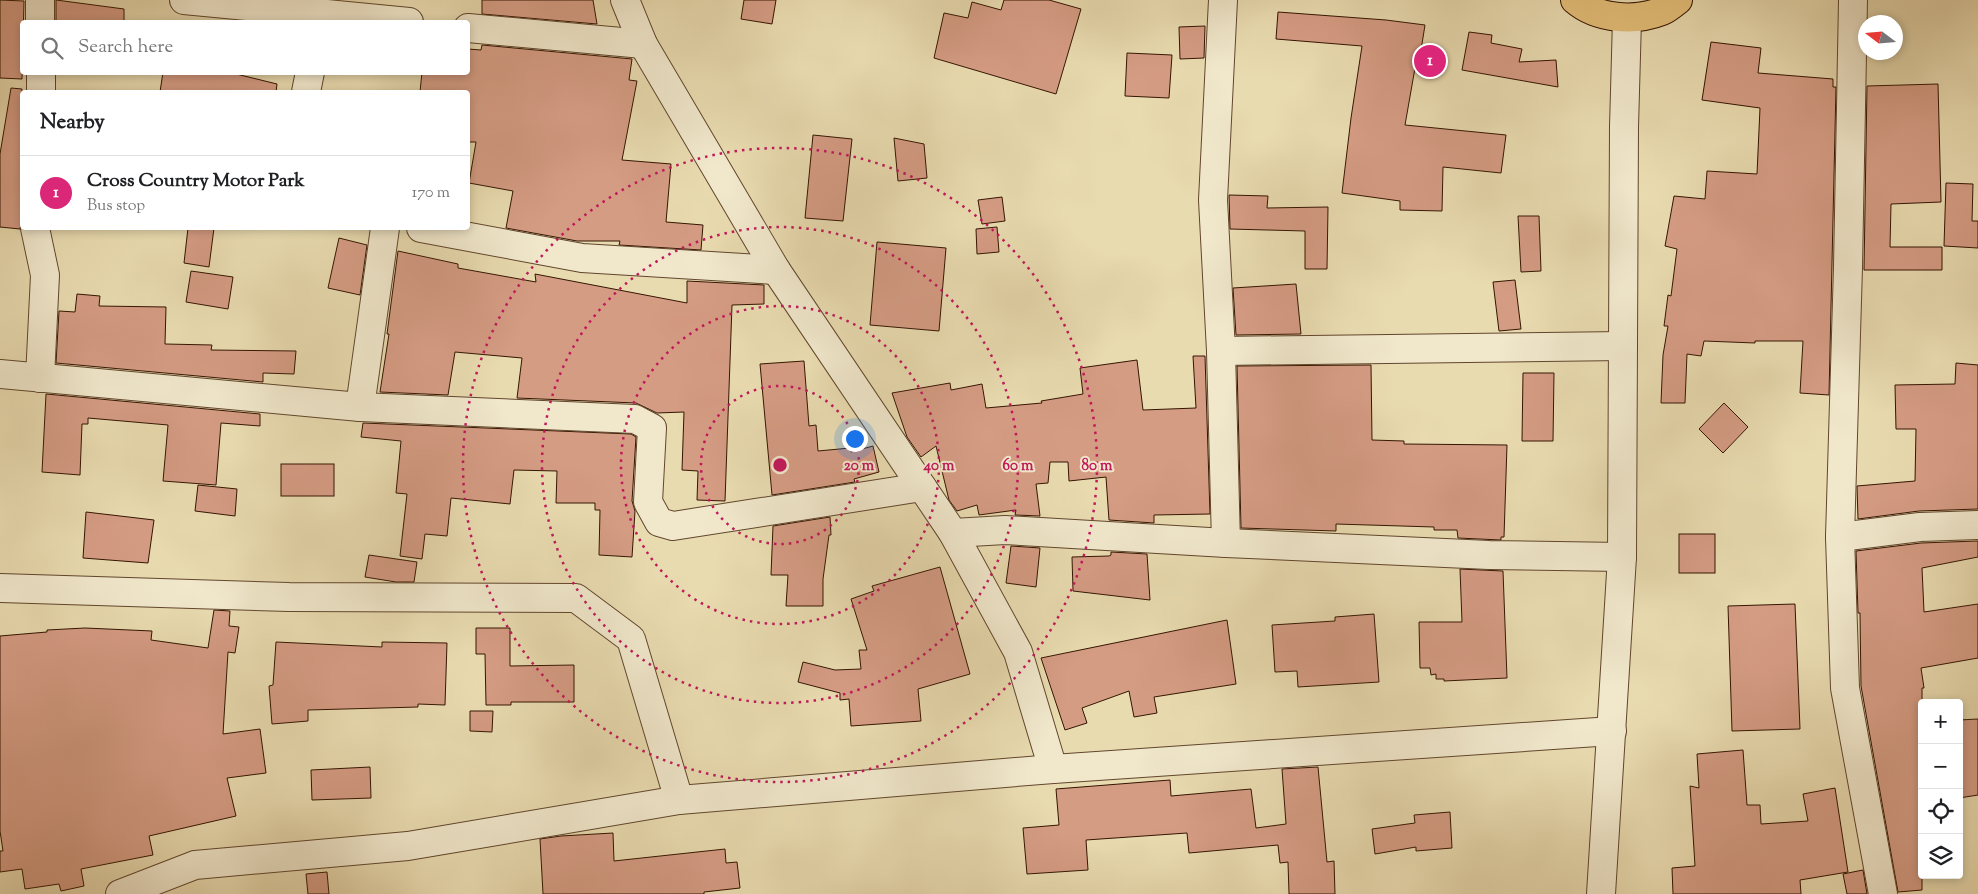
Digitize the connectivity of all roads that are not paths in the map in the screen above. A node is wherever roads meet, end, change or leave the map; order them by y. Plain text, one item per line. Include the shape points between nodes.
1 (40, 0) edge
2 (184, 0) edge
3 (625, 0) edge
4 (1223, 0) edge
5 (1575, 0) edge
6 (1678, 0) edge
7 (1853, 0) edge
8 (322, 12) edge
9 (1627, 19) junction
10 (40, 20) edge
11 (392, 20) edge
12 (470, 28) edge
13 (644, 44) junction
14 (41, 75) edge
15 (309, 75) edge
16 (41, 90) edge
17 (306, 90) edge
18 (35, 230) edge
19 (385, 230) edge
20 (432, 230) edge
21 (776, 270) junction
22 (1623, 346) junction
23 (1221, 351) junction
24 (0, 374) edge
25 (40, 378) junction
26 (360, 407) junction
27 (922, 487) junction
28 (1978, 525) edge
29 (953, 533) junction
30 (1840, 537) junction
31 (1226, 543) junction
32 (1622, 557) junction
33 (0, 588) edge
34 (1612, 730) junction
35 (1053, 769) junction
36 (679, 800) junction
37 (120, 894) edge
38 (1601, 894) edge
39 (1883, 894) edge

1 - 10 street
2 - 8 street
3 - 13 street
4 - 23 street via 1213,200
5 - 9 main road via 1586,9
6 - 9 main road via 1663,11
7 - 30 street
8 - 11 street
9 - 22 street
12 - 13 street
13 - 21 street
14 - 16 street
15 - 17 street
18 - 25 street via 45,275
19 - 26 street
20 - 21 street via 582,258
21 - 27 street
22 - 23 street
22 - 32 street
23 - 31 street
24 - 25 street
25 - 26 street
26 - 27 street via 635,419 652,428 648,502 659,522 673,526
27 - 29 street
28 - 30 street via 1920,527
29 - 31 street via 1005,530
29 - 35 street via 1018,652
30 - 39 street via 1846,688
31 - 32 street via 1489,555
32 - 34 street
33 - 36 street via 290,597 576,598 631,638
34 - 35 street
34 - 38 street
35 - 36 street
36 - 37 street via 408,846 195,865

